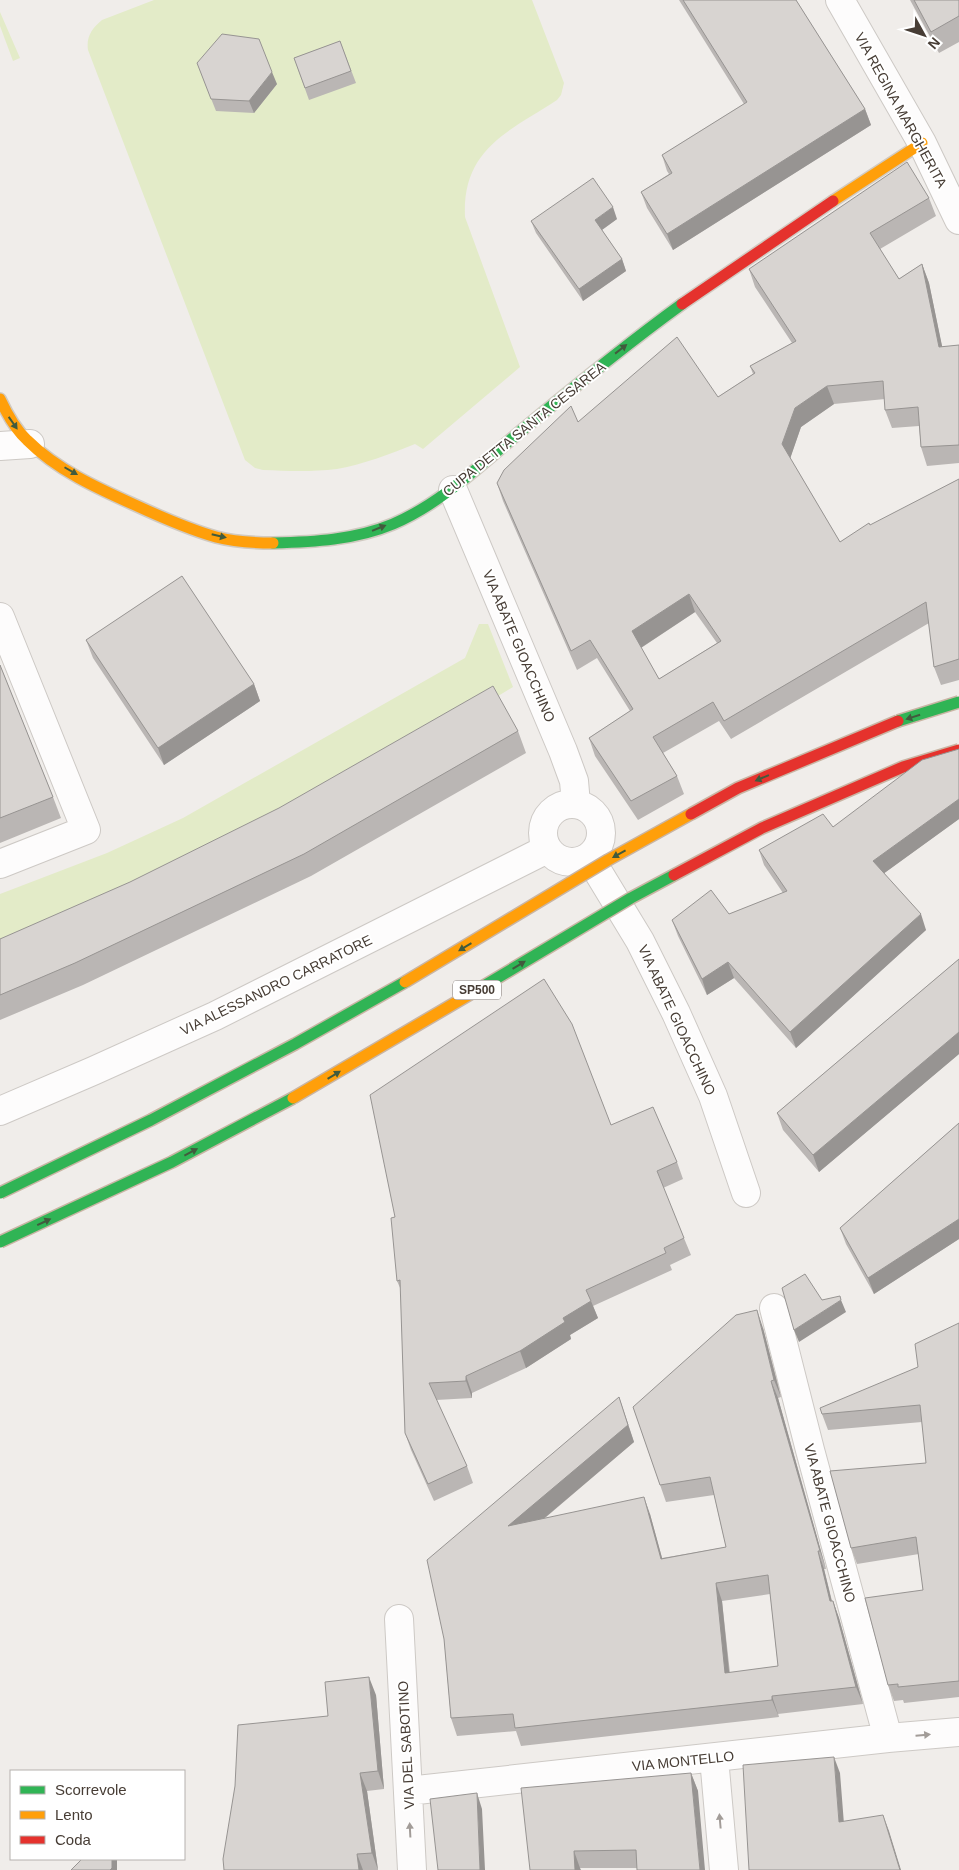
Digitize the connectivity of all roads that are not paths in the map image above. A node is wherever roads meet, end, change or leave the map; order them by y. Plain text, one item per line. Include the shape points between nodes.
1 (840, 0) edge
2 (922, 143) junction
3 (959, 220) edge
4 (0, 399) edge
5 (30, 444) junction
6 (0, 446) edge
7 (453, 490) junction
8 (0, 617) edge
9 (959, 702) edge
10 (959, 750) edge
11 (576, 804) junction
12 (547, 849) junction
13 (589, 856) junction
14 (0, 864) edge
15 (0, 1111) edge
16 (0, 1193) edge
17 (746, 1193) dead end
18 (0, 1242) edge
19 (774, 1308) dead end
20 (399, 1619) dead end
21 (959, 1732) edge
22 (888, 1738) junction
23 (714, 1758) junction
24 (408, 1790) junction
25 (412, 1870) edge
26 (724, 1870) edge

1 - 2 street, VIA REGINA MARGHERITA
2 - 3 street, VIA REGINA MARGHERITA
7 -> 2 main road, CUPA DETTA SANTA CESAREA via 622,348 698,291
4 -> 5 main road, CUPA DETTA SANTA CESAREA via 12,422
5 - 6 street
5 -> 7 main road, CUPA DETTA SANTA CESAREA via 106,492 164,518 219,537 267,543 319,541 370,532 416,513
7 - 11 street, VIA ABATE GIOACCHINO via 563,751 574,781
8 - 14 street via 86,830
9 -> 16 main road, bridge via 887,725 738,788 608,860 438,963 295,1044 151,1120
18 -> 10 main road, SP500, bridge via 172,1162 319,1084 631,898 762,828 903,767
11 - 12 street via 566,805 550,814 545,821 542,830
11 - 13 street via 593,813 598,821 600,840
12 - 13 street via 561,861 580,861
12 - 15 street, VIA ALESSANDRO CARRATORE via 214,1016
13 - 17 street, VIA ABATE GIOACCHINO via 640,941 676,1013 713,1096
19 - 22 street, VIA ABATE GIOACCHINO
20 - 24 street, VIA DEL SABOTINO
22 -> 21 street, VIA MONTELLO
22 - 23 street, VIA MONTELLO
23 - 24 street, VIA MONTELLO
26 -> 23 street
25 -> 24 street, VIA DEL SABOTINO

